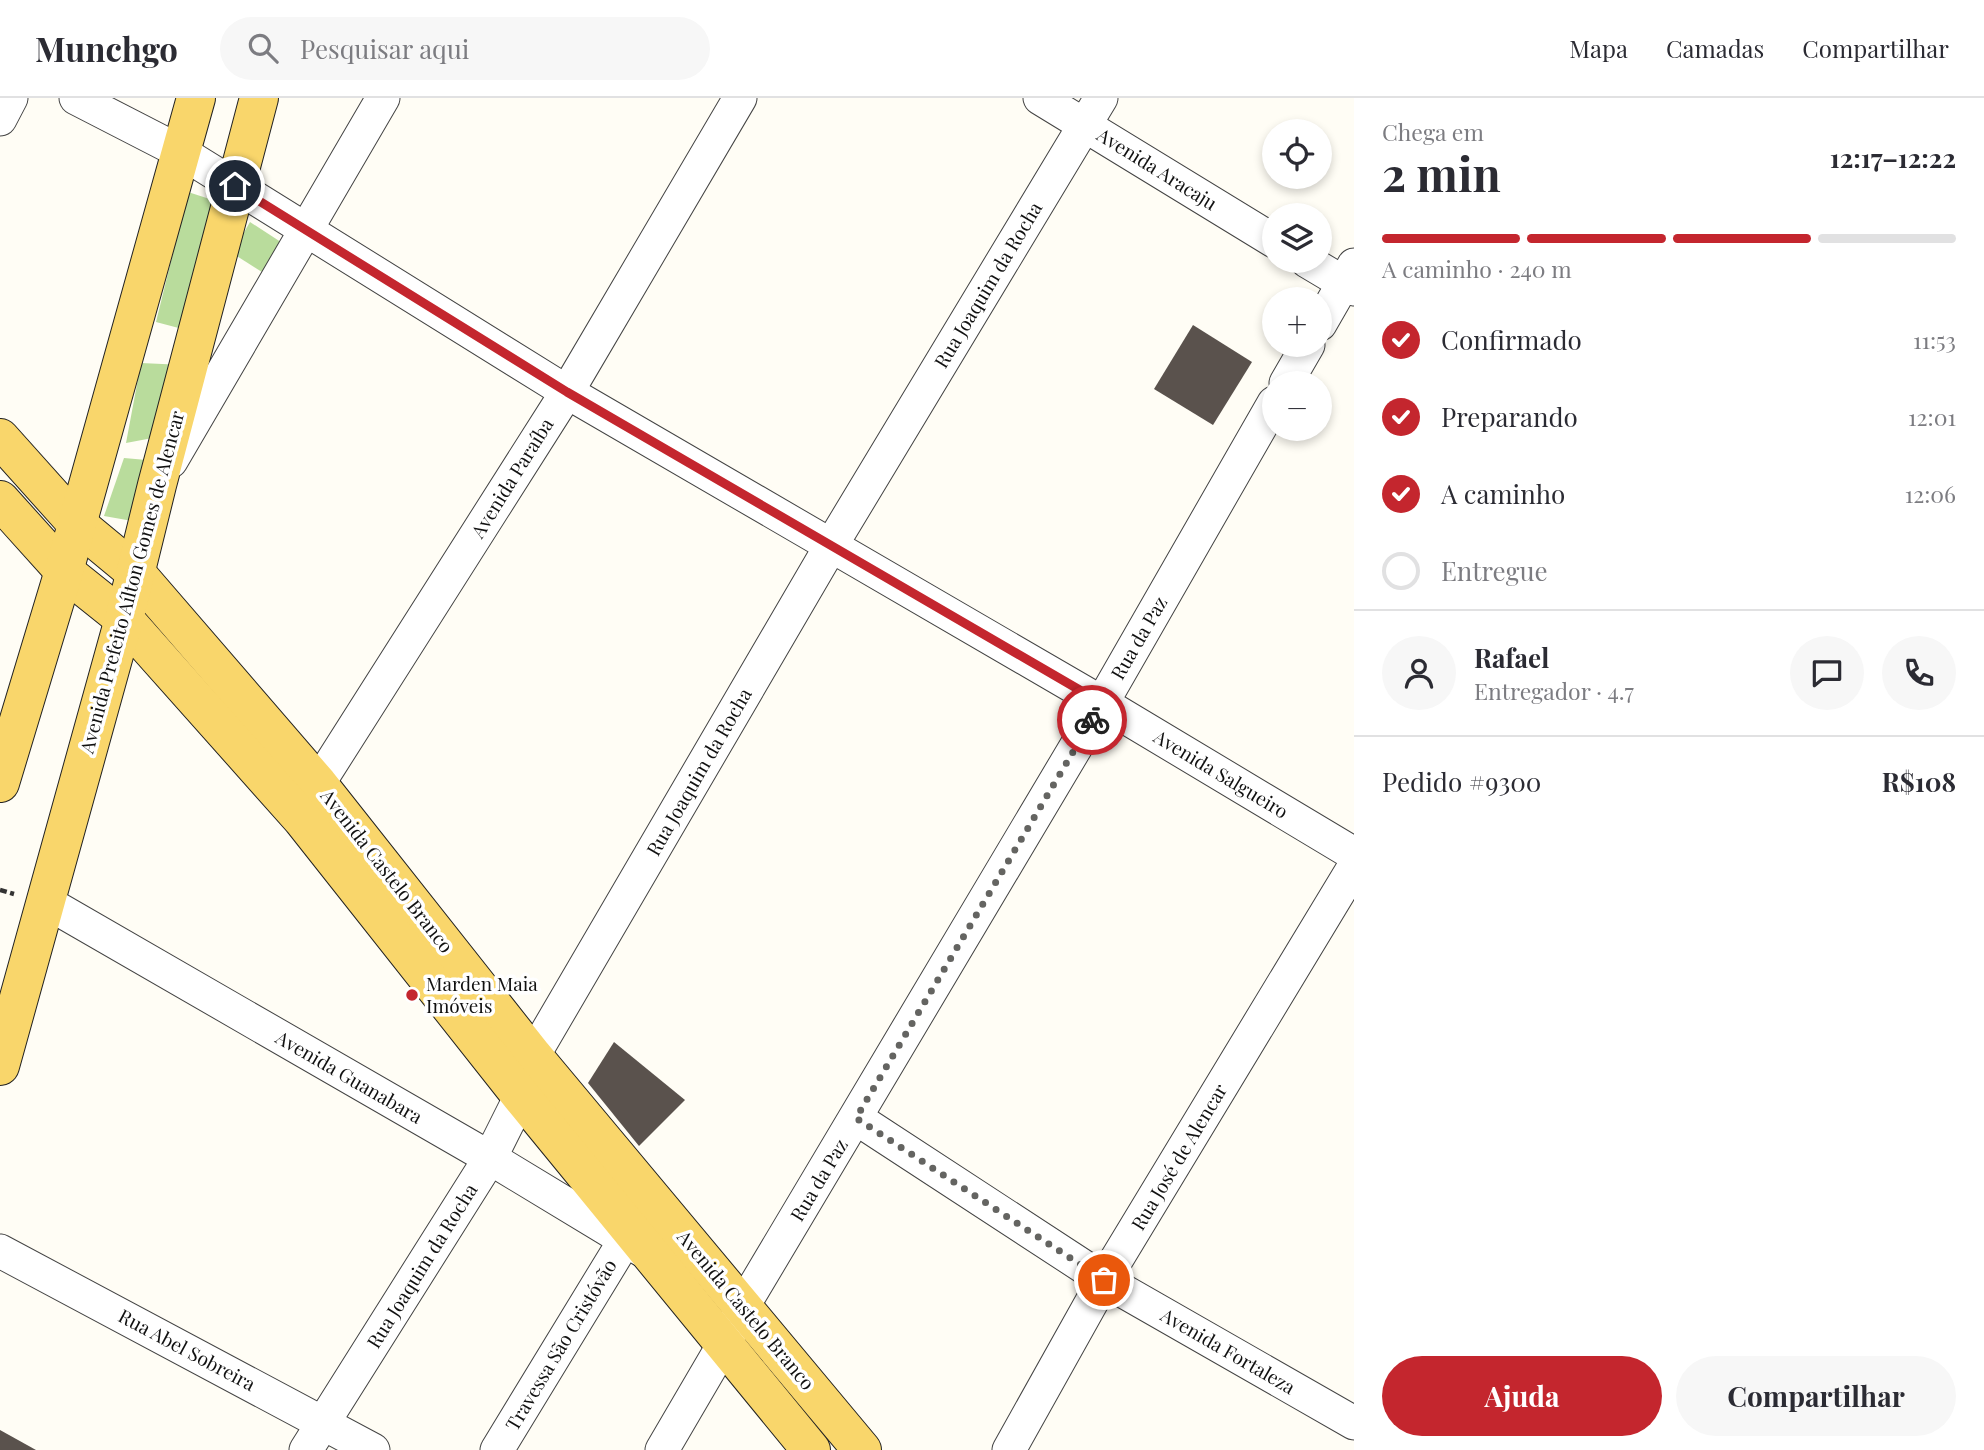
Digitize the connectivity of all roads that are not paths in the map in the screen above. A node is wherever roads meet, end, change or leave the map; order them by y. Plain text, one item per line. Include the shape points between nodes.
1 (11, 98) edge
2 (76, 98) edge
3 (196, 98) edge
4 (259, 98) edge
5 (383, 98) edge
6 (740, 98) edge
7 (1040, 98) edge
8 (1093, 111) edge
9 (0, 119) edge
10 (180, 152) junction
11 (235, 186) junction
12 (306, 231) junction
13 (1262, 231) edge
14 (1332, 271) edge
15 (1350, 279) edge
16 (1332, 306) edge
17 (567, 392) junction
18 (1262, 424) edge
19 (0, 438) edge
20 (157, 485) junction
21 (0, 500) edge
22 (77, 524) junction
23 (832, 544) junction
24 (64, 571) junction
25 (135, 572) junction
26 (124, 619) junction
27 (1102, 703) junction
28 (3, 761) edge
29 (318, 784) junction
30 (302, 819) junction
31 (1354, 854) edge
32 (1354, 867) edge
33 (46, 902) junction
34 (533, 1056) junction
35 (0, 1066) edge
36 (521, 1096) junction
37 (856, 1118) junction
38 (490, 1158) junction
39 (638, 1248) junction
40 (0, 1251) edge
41 (1104, 1280) junction
42 (743, 1306) junction
43 (724, 1344) junction
44 (324, 1422) junction
45 (1354, 1423) edge
46 (306, 1450) edge
47 (373, 1450) edge
48 (498, 1450) edge
49 (662, 1450) edge
50 (811, 1450) edge
51 (862, 1450) edge
52 (1009, 1450) edge

1 - 9 street
2 - 10 street, Avenida Salgueiro
3 - 10 main road
4 - 11 main road, Avenida Prefeito Aílton Gomes de Alencar
5 - 12 street
6 - 17 street, Avenida Paraíba
7 - 8 street, Avenida Aracaju
8 - 13 street, Avenida Aracaju
8 - 23 street, Rua Joaquim da Rocha
10 - 11 street, Avenida Salgueiro
10 - 22 main road
11 - 12 street, Avenida Salgueiro
11 - 20 main road, Avenida Prefeito Aílton Gomes de Alencar
12 - 17 street, Avenida Salgueiro
12 - 20 street
14 - 15 street
15 - 16 street
17 - 23 street, Avenida Salgueiro
17 - 29 street, Avenida Paraíba
18 - 27 street, Rua da Paz
19 - 22 main road, Avenida Castelo Branco
20 - 25 main road, Avenida Prefeito Aílton Gomes de Alencar
21 - 24 main road, Avenida Castelo Branco
22 - 24 main road
22 - 25 main road, Avenida Castelo Branco
23 - 27 street, Avenida Salgueiro
23 - 34 street, Rua Joaquim da Rocha
24 - 26 main road, Avenida Castelo Branco
24 - 28 main road
25 - 26 main road, Avenida Prefeito Aílton Gomes de Alencar
25 - 29 main road, Avenida Castelo Branco
26 - 30 main road, Avenida Castelo Branco
26 - 33 main road, Avenida Prefeito Aílton Gomes de Alencar
27 - 31 street, Avenida Salgueiro
27 - 37 street, Rua da Paz
29 - 30 street, Avenida Paraíba
29 - 34 main road, Avenida Castelo Branco
30 - 36 main road, Avenida Castelo Branco
32 - 41 street, Rua José de Alencar
33 - 35 main road, Avenida Prefeito Aílton Gomes de Alencar
33 - 38 street, Avenida Guanabara
34 - 36 street, Rua Joaquim da Rocha
34 - 42 main road, Avenida Castelo Branco
36 - 38 street, Rua Joaquim da Rocha
36 - 39 main road, Avenida Castelo Branco
37 - 41 street, Avenida Fortaleza
37 - 42 street, Rua da Paz
38 - 39 street, Avenida Guanabara
38 - 44 street, Rua Joaquim da Rocha
39 - 43 main road, Avenida Castelo Branco
39 - 48 street, Travessa São Cristóvão
40 - 44 street, Rua Abel Sobreira
41 - 45 street, Avenida Fortaleza
41 - 52 street, Rua José de Alencar
42 - 43 street, Rua da Paz
42 - 51 main road, Avenida Castelo Branco
43 - 49 street, Rua da Paz
43 - 50 main road, Avenida Castelo Branco
44 - 46 street, Rua Joaquim da Rocha
44 - 47 street, Rua Abel Sobreira

